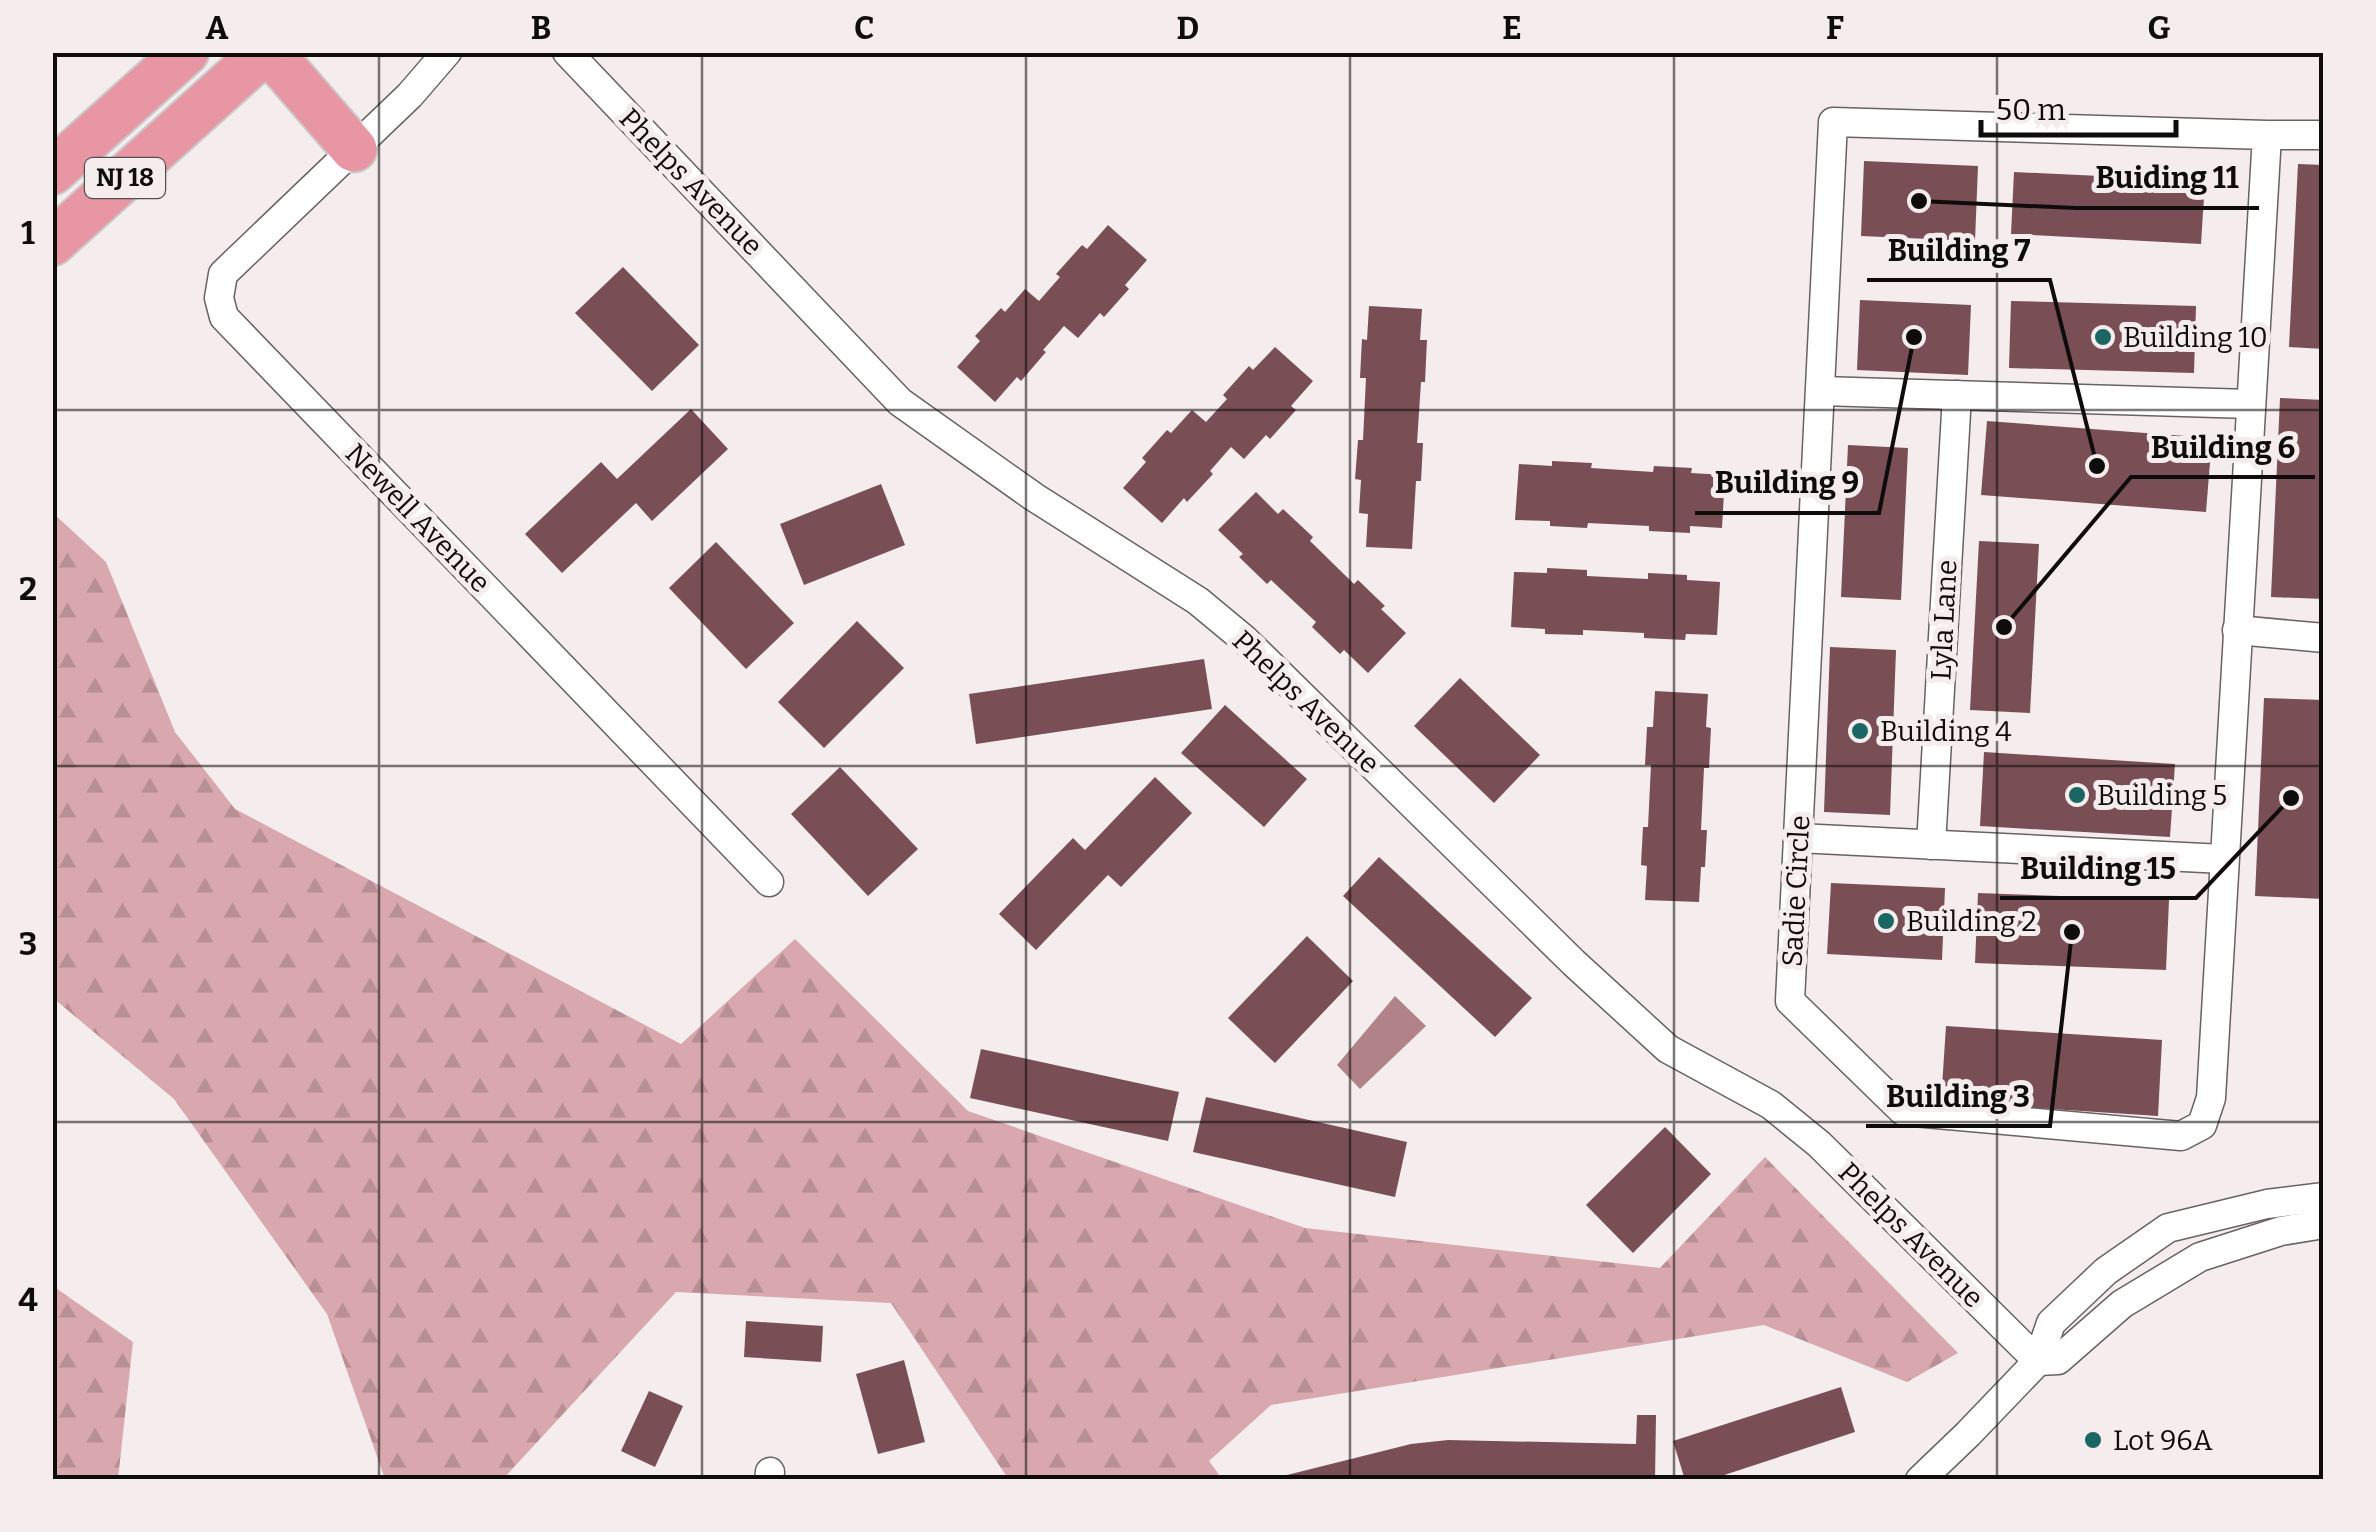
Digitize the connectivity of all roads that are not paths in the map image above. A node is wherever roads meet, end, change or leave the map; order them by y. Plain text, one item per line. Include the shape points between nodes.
1 (186, 52) edge
2 (267, 52) edge
3 (447, 52) edge
4 (567, 52) edge
5 (2324, 134) edge
6 (2267, 135) junction
7 (354, 149) junction
8 (52, 172) edge
9 (52, 243) edge
10 (1821, 391) junction
11 (1956, 395) junction
12 (2250, 404) junction
13 (2237, 630) junction
14 (2324, 638) edge
15 (1798, 838) junction
16 (1931, 844) junction
17 (2224, 859) junction
18 (770, 882) dead end
19 (2324, 1196) edge
20 (2324, 1224) edge
21 (2038, 1361) junction
22 (1920, 1480) edge

1 - 8 highway, NJ 18
2 - 7 highway
2 - 9 highway, NJ 18
3 - 7 street
4 - 21 street, Phelps Avenue via 900,402 1198,601 1245,640 1668,1050 1771,1105 1820,1144
5 - 6 street, Sadie Circle
6 - 10 street, Sadie Circle via 1833,122
6 - 12 street, Sadie Circle
7 - 18 street, Newell Avenue via 223,274 224,316
10 - 11 street
10 - 15 street, Sadie Circle
11 - 12 street
11 - 16 street, Lyla Lane
12 - 13 street, Sadie Circle
13 - 14 street
13 - 17 street, Sadie Circle
15 - 16 street
15 - 17 street, Sadie Circle via 1790,1001 1903,1112 2181,1136 2202,1125 2211,1098
16 - 17 street
19 - 21 street via 2168,1228 2106,1271 2051,1324
20 - 21 street via 2200,1256 2122,1304 2058,1360
21 - 22 street

